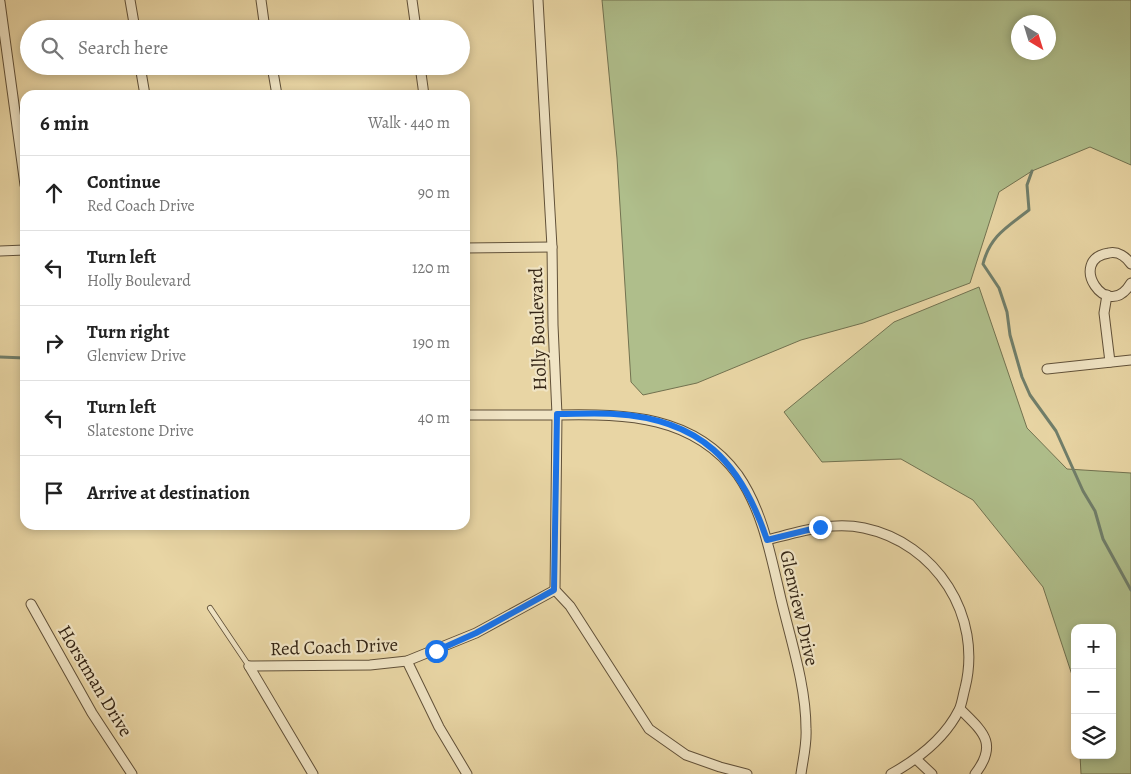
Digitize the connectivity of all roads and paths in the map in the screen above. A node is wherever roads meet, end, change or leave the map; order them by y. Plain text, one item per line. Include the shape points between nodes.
1 (130, 0) edge
2 (261, 0) edge
3 (412, 0) edge
4 (538, 0) edge
5 (0, 2) edge
6 (133, 20) edge
7 (264, 20) edge
8 (415, 20) edge
9 (142, 75) edge
10 (273, 75) edge
11 (421, 75) edge
12 (144, 90) edge
13 (275, 90) edge
14 (423, 90) edge
15 (20, 148) edge
16 (470, 248) edge
17 (552, 248) junction
18 (20, 250) edge
19 (0, 251) edge
20 (1131, 264) edge
21 (1131, 283) edge
22 (1107, 295) junction
23 (1131, 360) edge
24 (1110, 362) junction
25 (1047, 368) dead end
26 (557, 414) junction
27 (470, 416) edge
28 (767, 540) junction
29 (554, 590) junction
30 (31, 604) dead end
31 (210, 608) dead end
32 (407, 661) junction
33 (249, 666) junction
34 (960, 709) junction
35 (916, 759) junction
36 (132, 774) edge
37 (313, 774) edge
38 (467, 774) edge
39 (747, 774) edge
40 (801, 774) edge
41 (891, 774) edge
42 (932, 774) edge
43 (975, 774) edge

1 - 6 street
2 - 7 street
3 - 8 street
4 - 17 street, Holly Boulevard
5 - 15 street
9 - 12 street
10 - 13 street
11 - 14 street
16 - 17 street
17 - 26 street, Holly Boulevard
18 - 19 street
20 - 22 street via 1116,253 1108,253 1095,260 1091,266 1091,281
21 - 22 street via 1120,294
22 - 24 street via 1104,314
23 - 24 street
24 - 25 street
26 - 27 street, Glenview Drive
26 - 28 street, Glenview Drive via 642,417 687,432 725,460 738,476 757,510
26 - 29 street, Holly Boulevard
28 - 34 street via 842,525 881,532 916,550 943,578 961,611 969,655
28 - 40 street, Glenview Drive via 806,720
29 - 32 street, Red Coach Drive via 476,633
29 - 39 street via 570,606 649,729 686,755
30 - 36 street, Horstman Drive via 92,713
31 - 33 lane
32 - 33 street, Red Coach Drive
32 - 38 street via 439,727
33 - 37 street
34 - 35 street
34 - 43 street via 986,738 986,757
35 - 41 street
35 - 42 street

